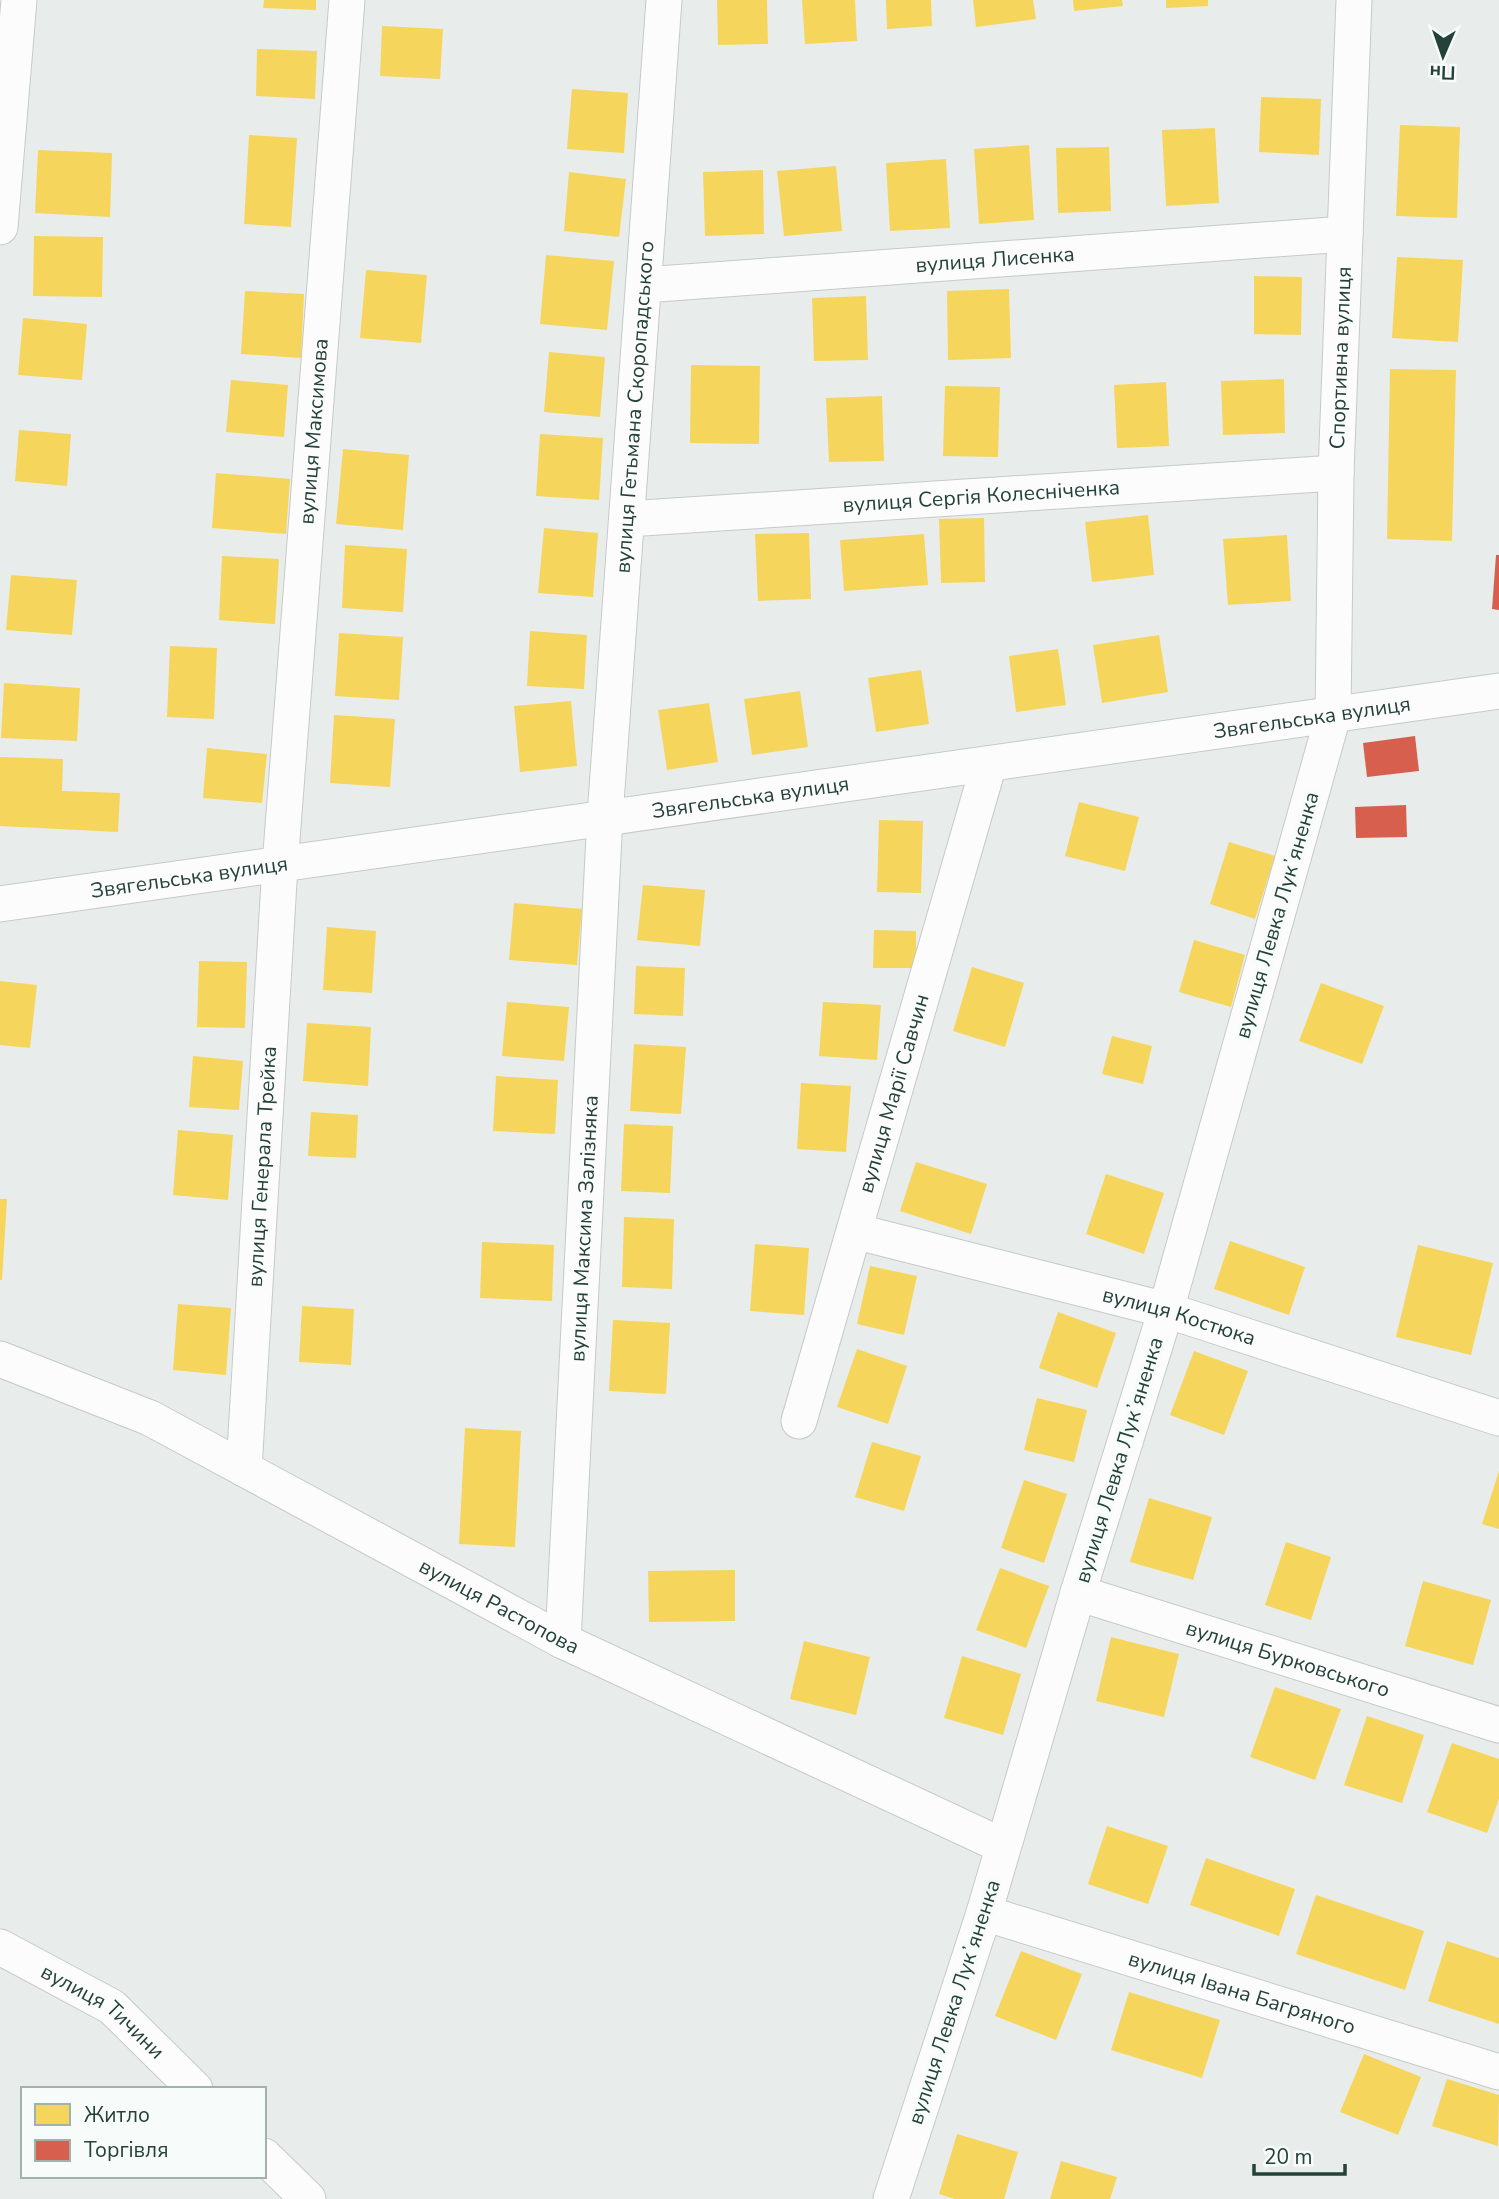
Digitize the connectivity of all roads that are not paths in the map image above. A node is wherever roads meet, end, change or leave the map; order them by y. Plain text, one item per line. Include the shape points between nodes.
1 (19, 0) edge
2 (347, 0) edge
3 (664, 0) edge
4 (1354, 0) edge
5 (0, 227) edge
6 (1345, 233) junction
7 (643, 285) junction
8 (1336, 473) junction
9 (627, 519) junction
10 (1499, 691) edge
11 (1333, 716) junction
12 (989, 764) junction
13 (606, 816) junction
14 (280, 865) junction
15 (0, 904) edge
16 (854, 1231) junction
17 (1166, 1310) junction
18 (0, 1359) edge
19 (1499, 1418) edge
20 (799, 1420) dead end
21 (244, 1469) junction
22 (1078, 1594) junction
23 (563, 1641) junction
24 (1499, 1725) edge
25 (1003, 1846) junction
26 (984, 1913) junction
27 (0, 1947) edge
28 (1499, 2072) edge
29 (193, 2087) edge
30 (266, 2158) edge
31 (308, 2199) edge
32 (891, 2199) edge

1 - 5 street
2 - 14 street, вулиця Максимова
3 - 7 street, вулиця Гетьмана Скоропадського
4 - 6 street, Спортивна вулиця
6 - 7 street, вулиця Лисенка
6 - 8 street, Спортивна вулиця
7 - 9 street, вулиця Гетьмана Скоропадського
8 - 9 street, вулиця Сергія Колесніченка
8 - 11 street, Спортивна вулиця
9 - 13 street, вулиця Гетьмана Скоропадського
10 - 11 street, Звягельська вулиця
11 - 12 street, Звягельська вулиця
11 - 17 street, вулиця Левка Лукʼяненка
12 - 13 street, Звягельська вулиця
12 - 16 street, вулиця Марії Савчин
13 - 14 street, Звягельська вулиця
13 - 23 street, вулиця Максима Залізняка
14 - 15 street, Звягельська вулиця
14 - 21 street, вулиця Генерала Трейка
16 - 17 street, вулиця Костюка
16 - 20 street, вулиця Марії Савчин
17 - 19 street, вулиця Костюка
17 - 22 street, вулиця Левка Лукʼяненка
18 - 21 street, вулиця Растопова via 150,1418
21 - 23 street, вулиця Растопова
22 - 24 street, вулиця Бурковського
22 - 25 street, вулиця Левка Лукʼяненка
23 - 25 street, вулиця Растопова
25 - 26 street, вулиця Левка Лукʼяненка
26 - 28 street, вулиця Івана Багряного
26 - 32 street, вулиця Левка Лукʼяненка
27 - 29 street, вулиця Тичини via 112,2007
30 - 31 street

